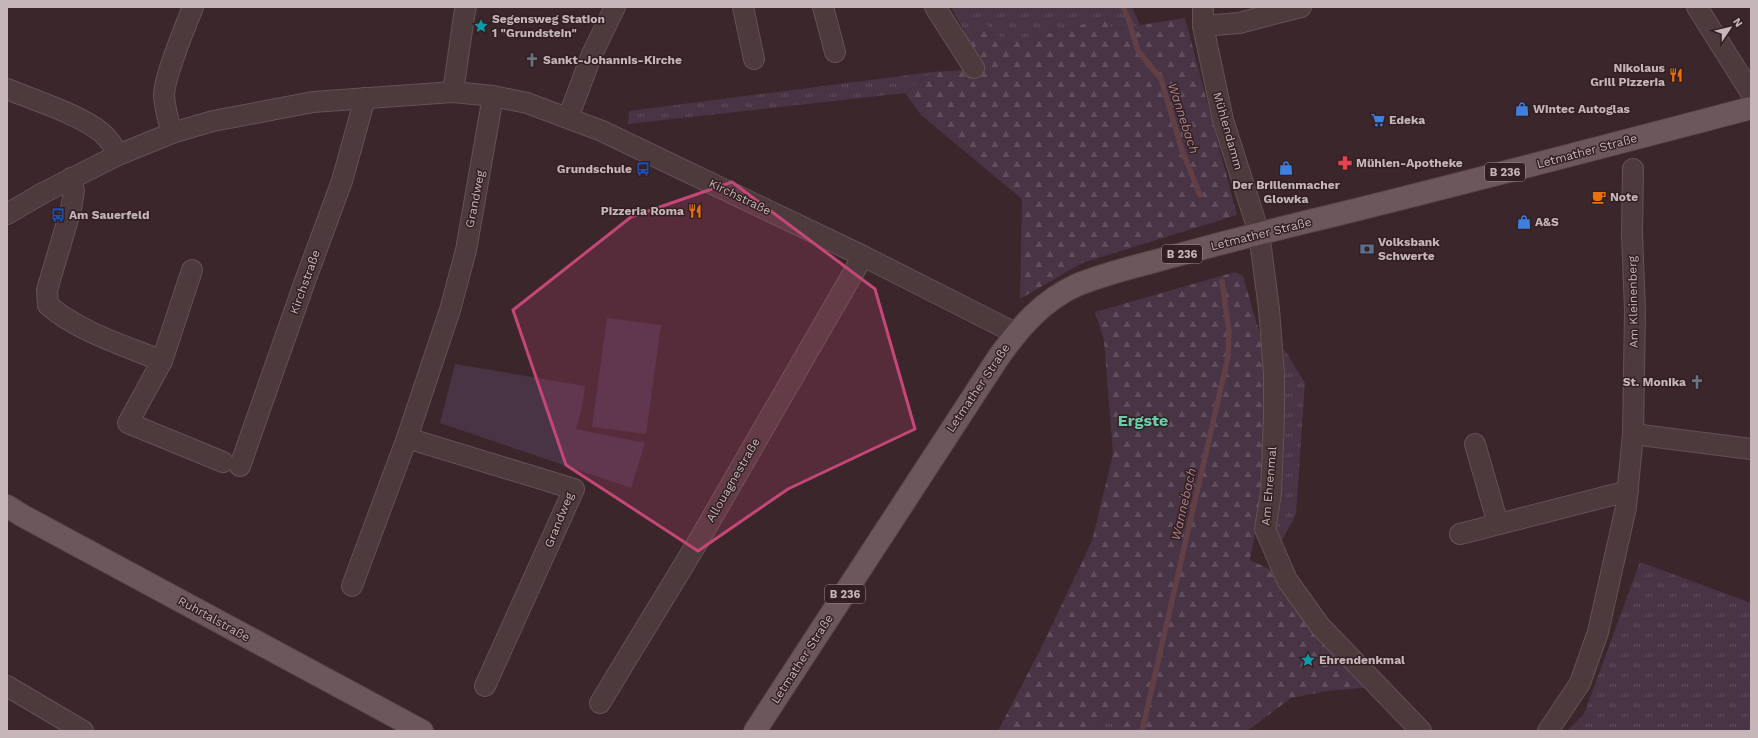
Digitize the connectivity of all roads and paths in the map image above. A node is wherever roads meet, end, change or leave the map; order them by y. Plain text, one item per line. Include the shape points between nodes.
1 (193, 7) edge
2 (466, 7) edge
3 (615, 7) edge
4 (743, 7) edge
5 (823, 7) edge
6 (935, 7) edge
7 (1301, 7) edge
8 (1697, 7) edge
9 (1203, 19) edge
10 (835, 52) dead end
11 (754, 59) dead end
12 (974, 68) dead end
13 (7, 88) edge
14 (453, 92) junction
15 (1751, 93) edge
16 (493, 96) junction
17 (365, 98) junction
18 (1751, 108) edge
19 (568, 118) junction
20 (172, 133) junction
21 (118, 155) junction
22 (1633, 169) dead end
23 (72, 178) junction
24 (7, 214) edge
25 (1259, 233) junction
26 (863, 256) junction
27 (192, 270) dead end
28 (1015, 333) junction
29 (162, 361) junction
30 (1633, 434) junction
31 (407, 438) junction
32 (1475, 444) dead end
33 (1751, 449) edge
34 (1628, 490) junction
35 (7, 506) edge
36 (1498, 524) junction
37 (1460, 534) dead end
38 (352, 586) dead end
39 (7, 686) edge
40 (485, 686) dead end
41 (600, 703) dead end
42 (83, 731) edge
43 (422, 731) edge
44 (755, 731) edge
45 (1421, 731) edge
46 (1548, 731) edge

1 - 20 street via 164,94 166,115
2 - 14 street
3 - 19 street via 592,54
4 - 11 street
5 - 10 street
6 - 12 street
7 - 9 street, Mühlendamm via 1240,23
8 - 15 street
9 - 25 street, Mühlendamm via 1223,120
13 - 21 street via 80,119 102,133
14 - 16 street, Kirchstraße
14 - 17 street, Kirchstraße
16 - 19 street, Kirchstraße via 527,103
16 - 31 street, Grandweg via 464,257 450,310
17 - 20 street, Kirchstraße via 313,102 260,111
17 - 29 street, Kirchstraße via 342,181 305,281 231,464 128,422
18 - 25 main road, Letmather Straße / B 236 via 1430,192
19 - 26 street, Kirchstraße via 602,130
20 - 21 street, Kirchstraße
21 - 23 street, Kirchstraße
22 - 30 street, Am Kleinenberg
23 - 24 street, Kirchstraße
23 - 29 street via 74,191 71,209 47,290 48,305 58,314 81,326
25 - 28 main road, Letmather Straße / B 236 via 1076,285 1041,308
25 - 45 street, Am Ehrenmal via 1274,374 1271,493 1265,529 1287,580 1320,626
26 - 28 street, Kirchstraße
26 - 41 street, Allouagnestraße via 699,540
27 - 29 street, Kirchstraße
28 - 44 main road, Letmather Straße / B 236
30 - 33 street
30 - 34 street, Am Kleinenberg
31 - 38 street, Grandweg
31 - 40 street, Grandweg via 574,489
32 - 36 street
34 - 36 street
34 - 46 street, Am Kleinenberg via 1598,632 1580,683
35 - 43 main road, Ruhrtalstraße
36 - 37 street
39 - 42 street

